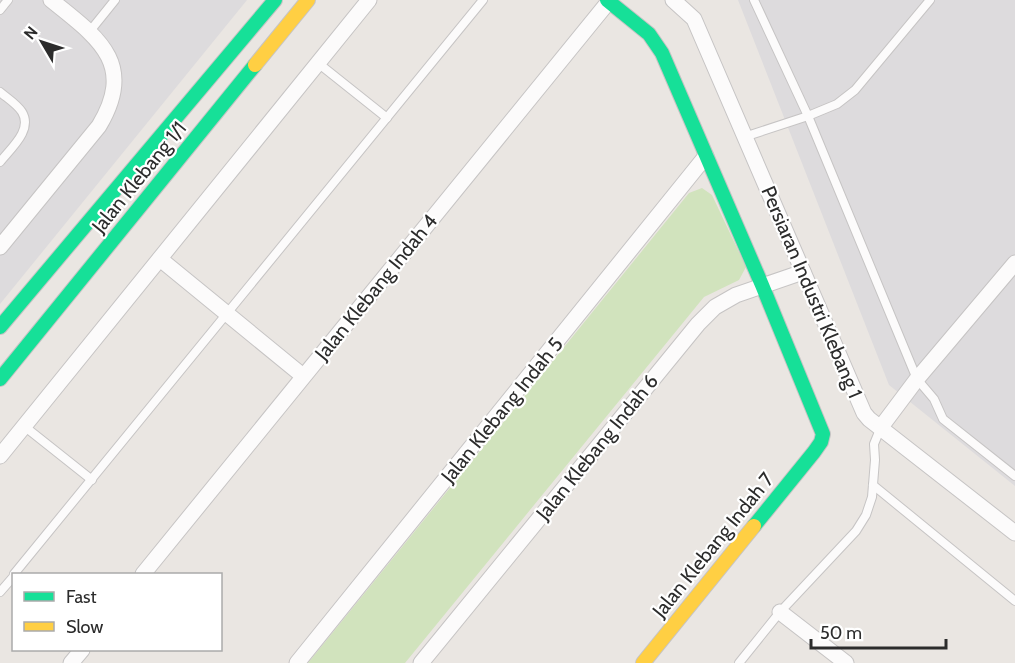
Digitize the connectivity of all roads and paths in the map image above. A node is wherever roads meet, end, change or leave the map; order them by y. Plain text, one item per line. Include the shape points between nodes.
1 (8, 0) edge
2 (51, 0) edge
3 (115, 0) edge
4 (275, 0) edge
5 (309, 0) edge
6 (369, 0) edge
7 (483, 0) edge
8 (608, 0) edge
9 (673, 0) edge
10 (754, 0) edge
11 (930, 0) edge
12 (0, 10) edge
13 (90, 32) junction
14 (318, 63) junction
15 (0, 92) edge
16 (808, 116) junction
17 (387, 118) junction
18 (744, 137) junction
19 (706, 156) junction
20 (0, 162) edge
21 (0, 247) edge
22 (160, 259) junction
23 (1015, 263) edge
24 (803, 272) junction
25 (762, 285) junction
26 (226, 314) junction
27 (0, 327) edge
28 (303, 376) junction
29 (0, 379) edge
30 (917, 379) junction
31 (24, 426) junction
32 (881, 427) junction
33 (0, 456) edge
34 (1015, 476) edge
35 (92, 480) junction
36 (873, 485) junction
37 (1015, 533) edge
38 (16, 573) edge
39 (144, 573) edge
40 (12, 577) edge
41 (0, 592) edge
42 (1015, 602) edge
43 (780, 612) junction
44 (297, 663) edge
45 (421, 663) edge
46 (643, 663) edge
47 (739, 663) edge
48 (846, 663) edge

1 - 12 lane
2 - 13 street
3 - 13 lane
4 - 27 street, Jalan Klebang 1/1
5 - 29 street, Jalan Klebang 1/1
6 - 14 street
7 - 17 lane
8 - 19 street via 656,43
8 - 28 street, Jalan Klebang Indah 4
9 - 18 street, Persiaran Industri Klebang 1 via 694,19
10 - 16 lane
11 - 16 lane via 855,90 837,104
13 - 21 street via 102,44 112,68 113,94 108,111
14 - 17 lane
14 - 22 street
15 - 20 lane via 17,107 25,121 20,137
16 - 18 lane
16 - 30 lane
17 - 26 lane
18 - 24 street, Persiaran Industri Klebang 1
19 - 25 street
19 - 44 street, Jalan Klebang Indah 5
22 - 26 street
22 - 31 street
23 - 30 street
24 - 25 street, Jalan Klebang Indah 6
24 - 32 street, Persiaran Industri Klebang 1 via 864,413
25 - 45 street, Jalan Klebang Indah 6 via 715,307 698,324
25 - 46 street, Jalan Klebang Indah 7 via 823,434 821,442
26 - 28 street
26 - 35 lane
28 - 39 street, Jalan Klebang Indah 4
30 - 32 street
30 - 34 lane via 934,399 943,419
31 - 33 street
31 - 35 lane
32 - 36 lane via 874,444
32 - 37 street, Persiaran Industri Klebang 1
35 - 38 lane
36 - 42 lane
36 - 43 lane via 866,515 856,531
40 - 41 lane
43 - 47 lane
43 - 48 street

